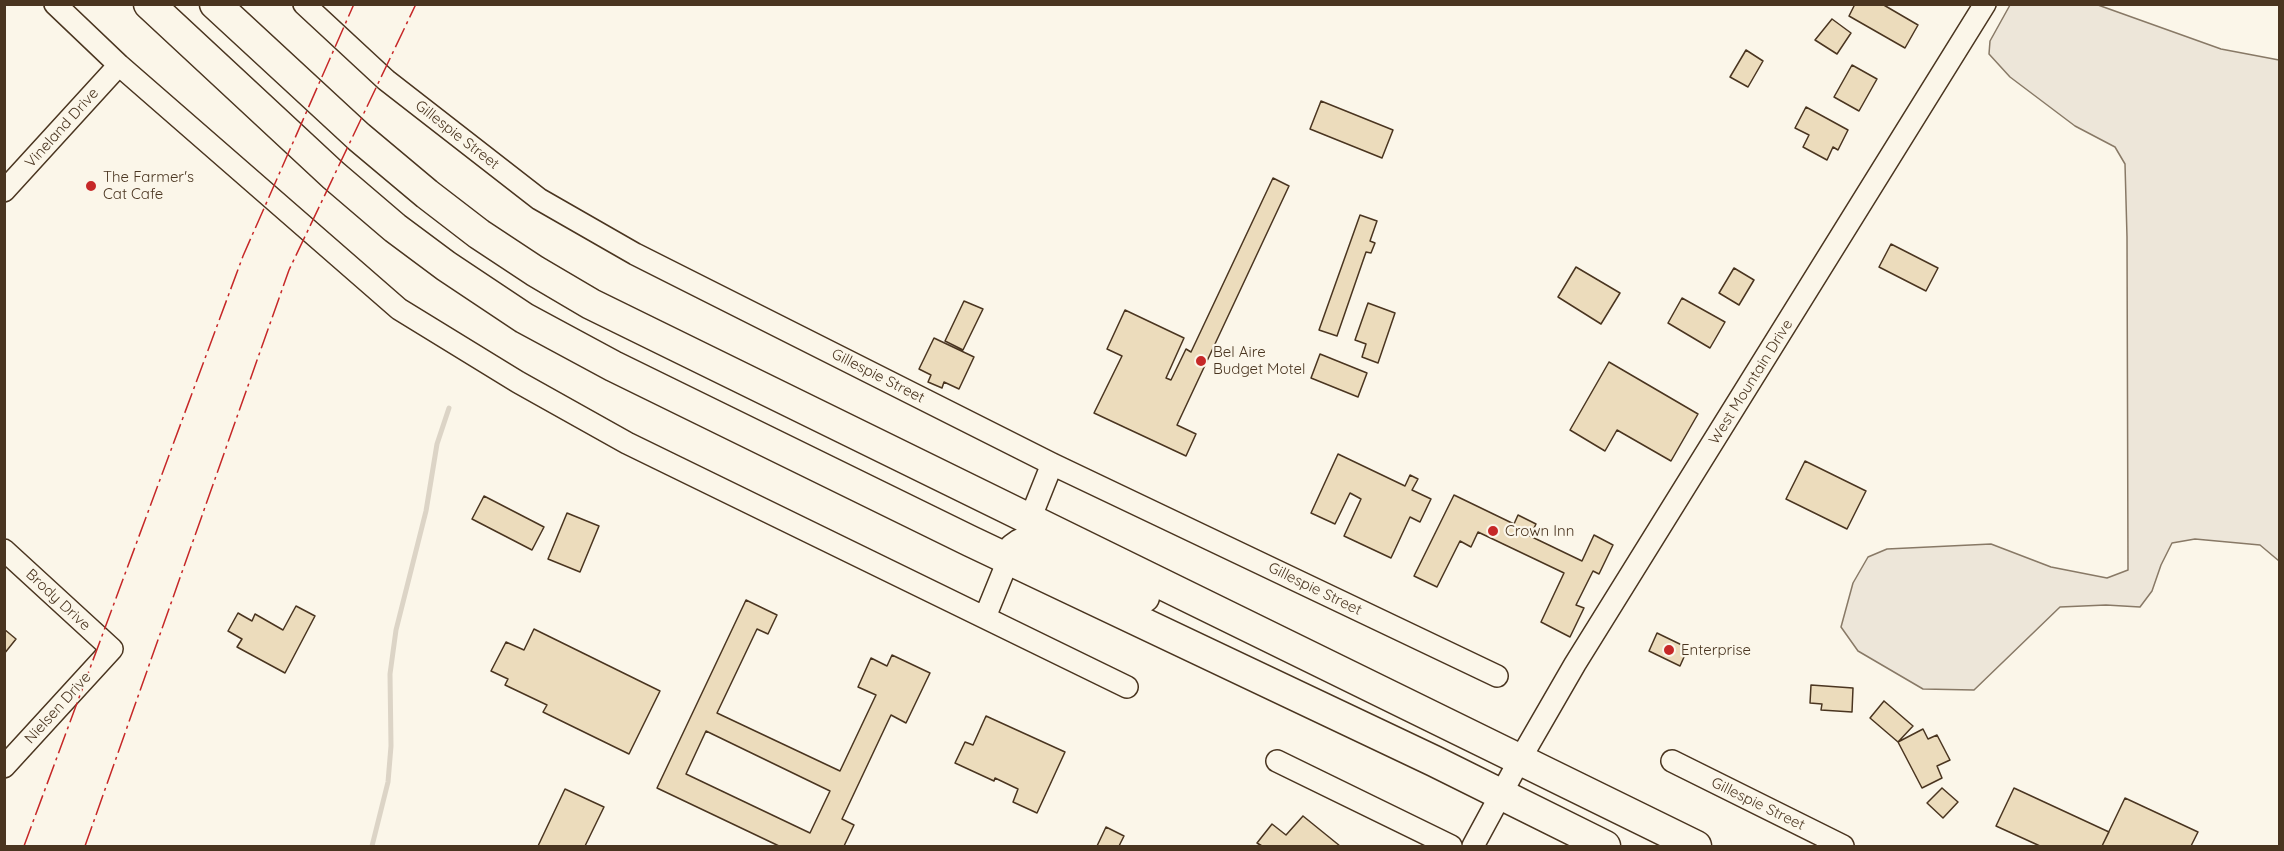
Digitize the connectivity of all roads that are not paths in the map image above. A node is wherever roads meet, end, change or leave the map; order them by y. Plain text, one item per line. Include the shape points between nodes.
1 (55, 4) edge
2 (149, 4) edge
3 (215, 4) edge
4 (304, 4) edge
5 (1985, 4) edge
6 (119, 65) junction
7 (4, 190) edge
8 (1052, 464) junction
9 (1030, 519) junction
10 (4, 550) edge
11 (1009, 558) junction
12 (985, 616) junction
13 (112, 650) joint
14 (1329, 668) junction
15 (1497, 676) dead end
16 (1127, 687) dead end
17 (1519, 760) junction
18 (1277, 761) dead end
19 (1672, 762) dead end
20 (4, 767) edge
21 (1501, 794) junction
22 (1451, 846) edge
23 (1473, 846) edge
24 (1605, 846) edge
25 (1696, 846) edge
26 (1843, 846) edge

1 - 6 street
2 - 11 highway via 395,228 524,318 613,366
3 - 9 highway via 427,194 535,271 591,304
4 - 8 street, Gillespie Street via 386,80 539,199 635,255
5 - 17 street, West Mountain Drive
6 - 7 street, Vineland Drive
6 - 12 street via 399,309 627,443
8 - 9 street
8 - 15 street, Gillespie Street
9 - 14 highway
10 - 13 street, Brody Drive
11 - 12 street
11 - 14 highway via 1021,544 1031,545 1217,628 1286,656
11 - 21 highway
12 - 16 street
13 - 20 street, Nielsen Drive
14 - 17 highway
17 - 21 street, West Mountain Drive
17 - 25 highway
18 - 22 street
19 - 26 street, Gillespie Street
21 - 23 street, West Mountain Drive
21 - 24 highway

